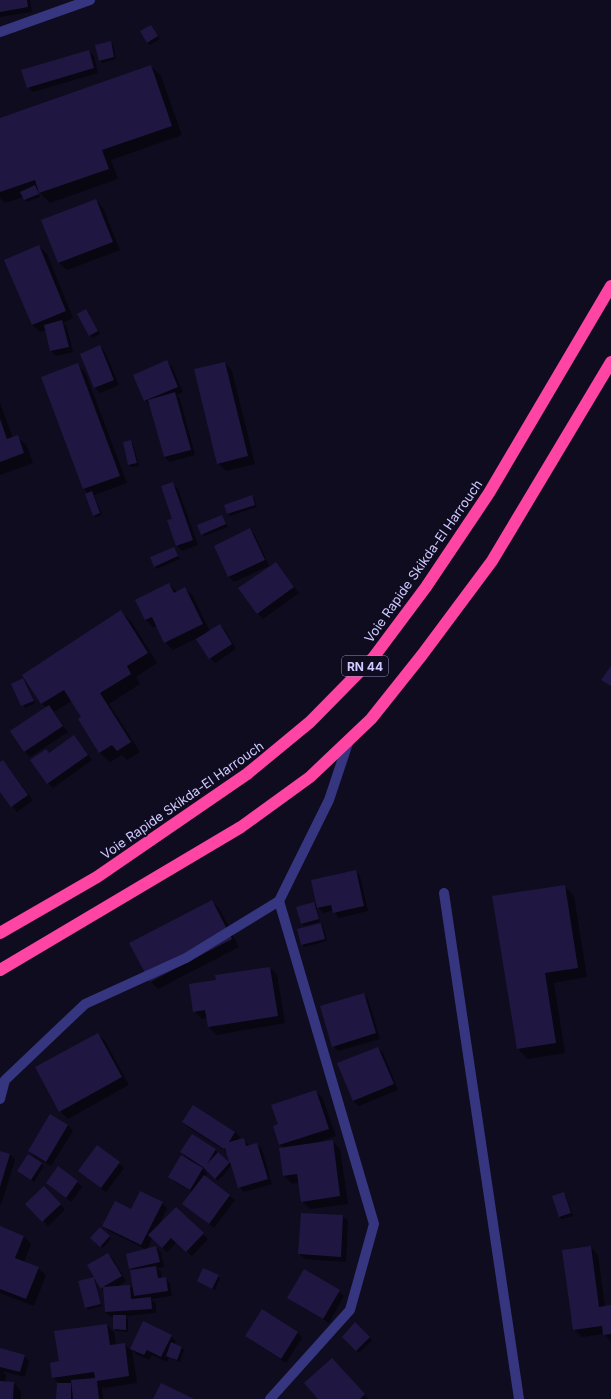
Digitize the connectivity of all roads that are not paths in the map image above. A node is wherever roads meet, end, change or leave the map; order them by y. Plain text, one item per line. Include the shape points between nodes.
1 (90, 0) edge
2 (0, 32) edge
3 (611, 286) edge
4 (611, 362) edge
5 (350, 740) junction
6 (444, 893) dead end
7 (279, 901) junction
8 (0, 933) edge
9 (0, 970) edge
10 (0, 1099) edge
11 (270, 1399) edge
12 (519, 1399) edge

1 - 2 street
3 - 8 highway, Voie Rapide Skikda-El Harrouch / RN 44 via 489,493 426,587 373,658 310,722 247,774 96,877
4 - 5 highway, RN 44 via 492,561 422,655 371,719
5 - 7 street via 329,800
5 - 9 highway, RN 44 via 310,777 241,827
6 - 12 street
7 - 10 street via 186,958 85,1004 5,1080
7 - 11 street via 374,1224 350,1310

